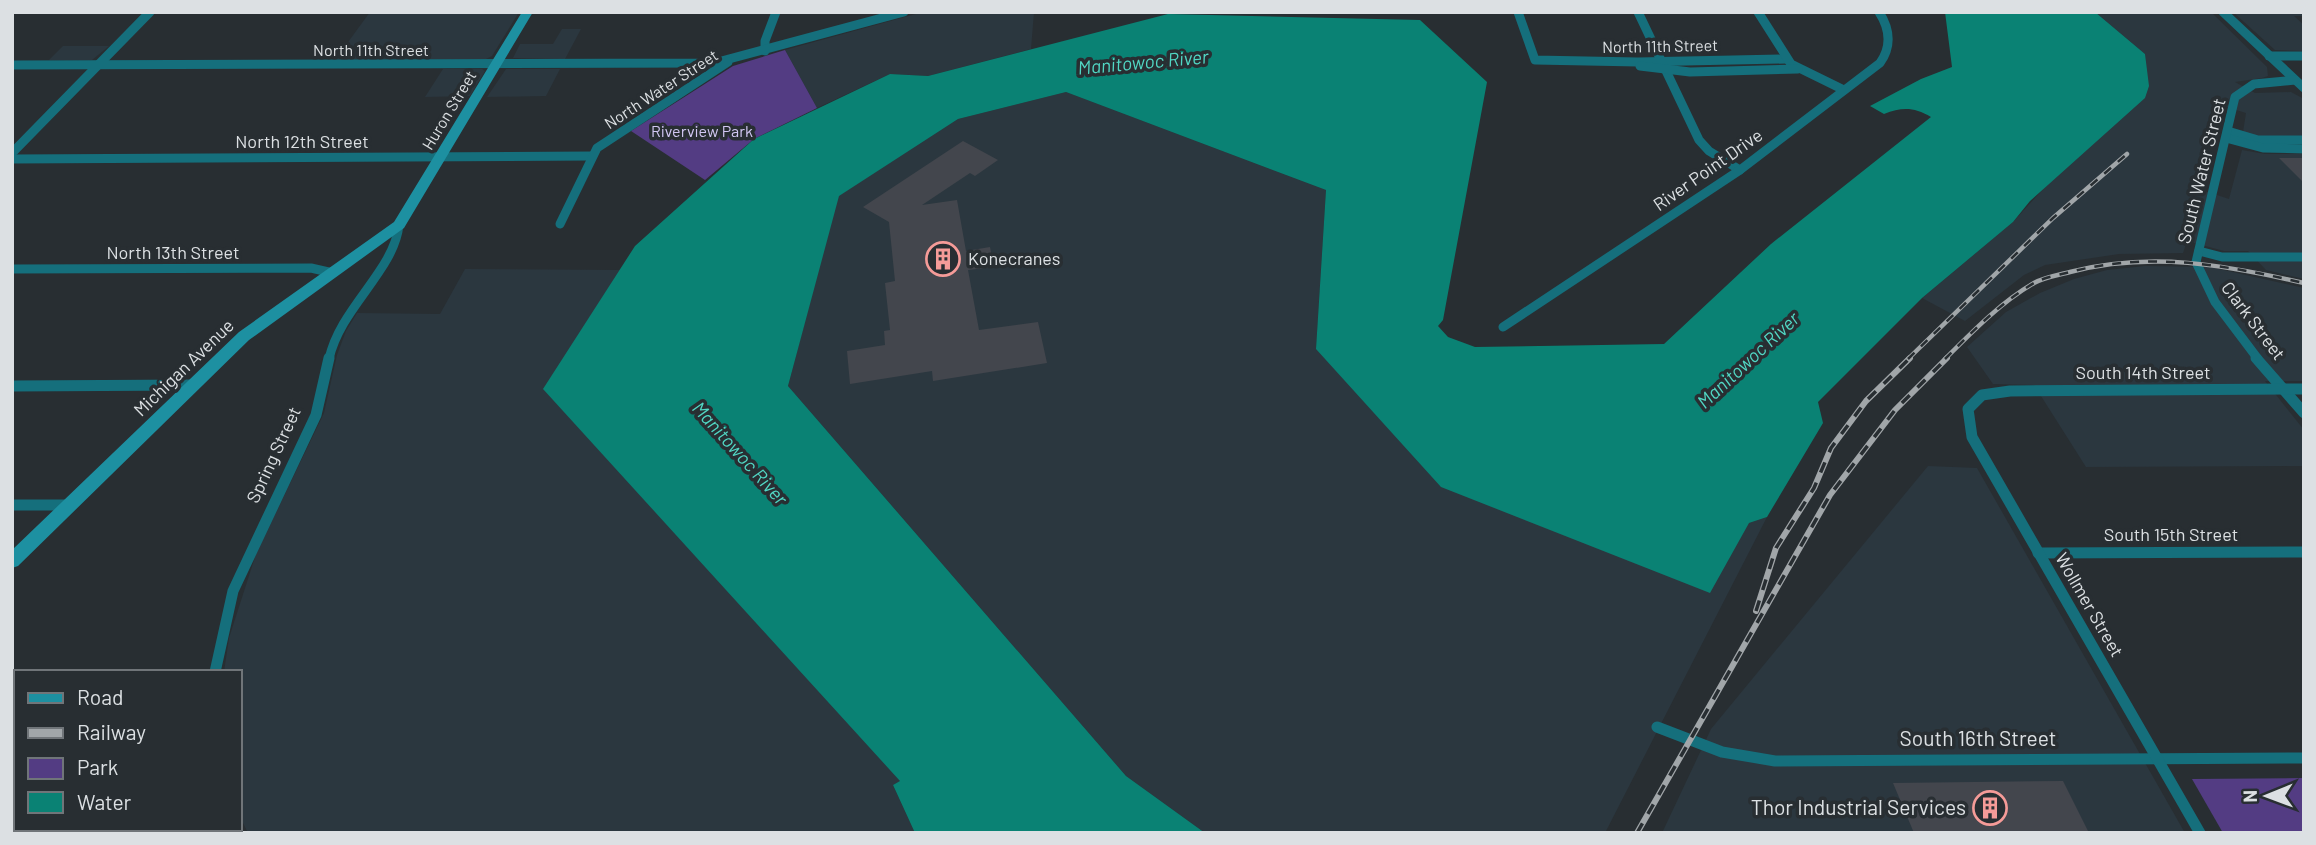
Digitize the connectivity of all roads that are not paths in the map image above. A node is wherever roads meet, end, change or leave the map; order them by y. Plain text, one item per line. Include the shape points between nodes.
1 (150, 12) edge
2 (528, 12) edge
3 (775, 12) edge
4 (904, 12) edge
5 (1518, 12) edge
6 (1638, 12) edge
7 (1758, 12) edge
8 (1879, 12) edge
9 (2223, 12) edge
10 (765, 51) junction
11 (2304, 55) edge
12 (2269, 56) junction
13 (1786, 59) junction
14 (730, 61) junction
15 (1662, 61) junction
16 (1623, 62) junction
17 (497, 64) junction
18 (12, 65) edge
19 (98, 65) junction
20 (1798, 69) junction
21 (1667, 71) junction
22 (2295, 80) junction
23 (2265, 81) junction
24 (2249, 86) junction
25 (2303, 88) edge
26 (1844, 90) junction
27 (2226, 135) junction
28 (2304, 140) edge
29 (2304, 149) edge
30 (12, 156) edge
31 (592, 156) junction
32 (441, 157) junction
33 (1740, 170) junction
34 (400, 225) junction
35 (560, 225) dead end
36 (2199, 251) junction
37 (2304, 257) edge
38 (12, 269) edge
39 (333, 272) junction
40 (2202, 281) joint
41 (1503, 327) dead end
42 (193, 385) junction
43 (12, 386) edge
44 (2304, 389) edge
45 (2284, 390) junction
46 (1982, 395) joint
47 (2304, 413) edge
48 (12, 505) edge
49 (69, 505) junction
50 (2304, 552) edge
51 (2038, 553) junction
52 (12, 561) edge
53 (215, 670) edge
54 (1657, 727) dead end
55 (2304, 758) edge
56 (2157, 759) junction
57 (2200, 833) edge

1 - 19 street
2 - 17 street, Huron Street
3 - 10 street
4 - 10 street, North Water Street
5 - 16 street, North 11th Street via 1535,60
6 - 15 street
7 - 13 street
8 - 26 street, River Point Drive via 1888,29 1886,55
9 - 12 street
10 - 14 street, North Water Street
11 - 12 street
12 - 22 street
12 - 23 street via 2273,74
13 - 15 street, North 11th Street
13 - 20 street
14 - 17 street, North 11th Street
14 - 31 street, North Water Street via 597,148
15 - 16 street, North 11th Street
15 - 21 street
16 - 21 street, North 11th Street
17 - 19 street, North 11th Street
17 - 32 street, Huron Street
18 - 19 street, North 11th Street
19 - 30 street
20 - 21 street, North 11th Street
20 - 26 street
21 - 33 street via 1699,140
22 - 23 street
22 - 25 street
23 - 24 street
24 - 25 street, South Water Street
24 - 27 street, South Water Street via 2235,97
26 - 33 street, River Point Drive
27 - 28 street
27 - 29 street via 2263,148
27 - 36 street, South Water Street
30 - 32 street, North 12th Street
31 - 32 street, North 12th Street
31 - 35 street, North Water Street
32 - 34 street, Huron Street
33 - 41 street, River Point Drive
34 - 39 street, Michigan Avenue
34 - 53 street, Spring Street via 397,243 340,326 316,415 233,592
36 - 37 street via 2222,257
36 - 40 street, South Water Street via 2196,262
38 - 39 street, North 13th Street via 312,268
39 - 42 street, Michigan Avenue via 244,336
40 - 45 street, Clark Street
42 - 43 street
42 - 49 street, Michigan Avenue
44 - 45 street, South 14th Street
45 - 46 street, South 14th Street via 2010,391
45 - 47 street, Clark Street
46 - 51 street, Wollmer Street via 1968,409 1972,437
48 - 49 street
49 - 52 street, Michigan Avenue
50 - 51 street, South 15th Street
51 - 56 street, Wollmer Street
54 - 56 street, South 16th Street via 1722,752 1775,761
55 - 56 street, South 16th Street
56 - 57 street, Wollmer Street

